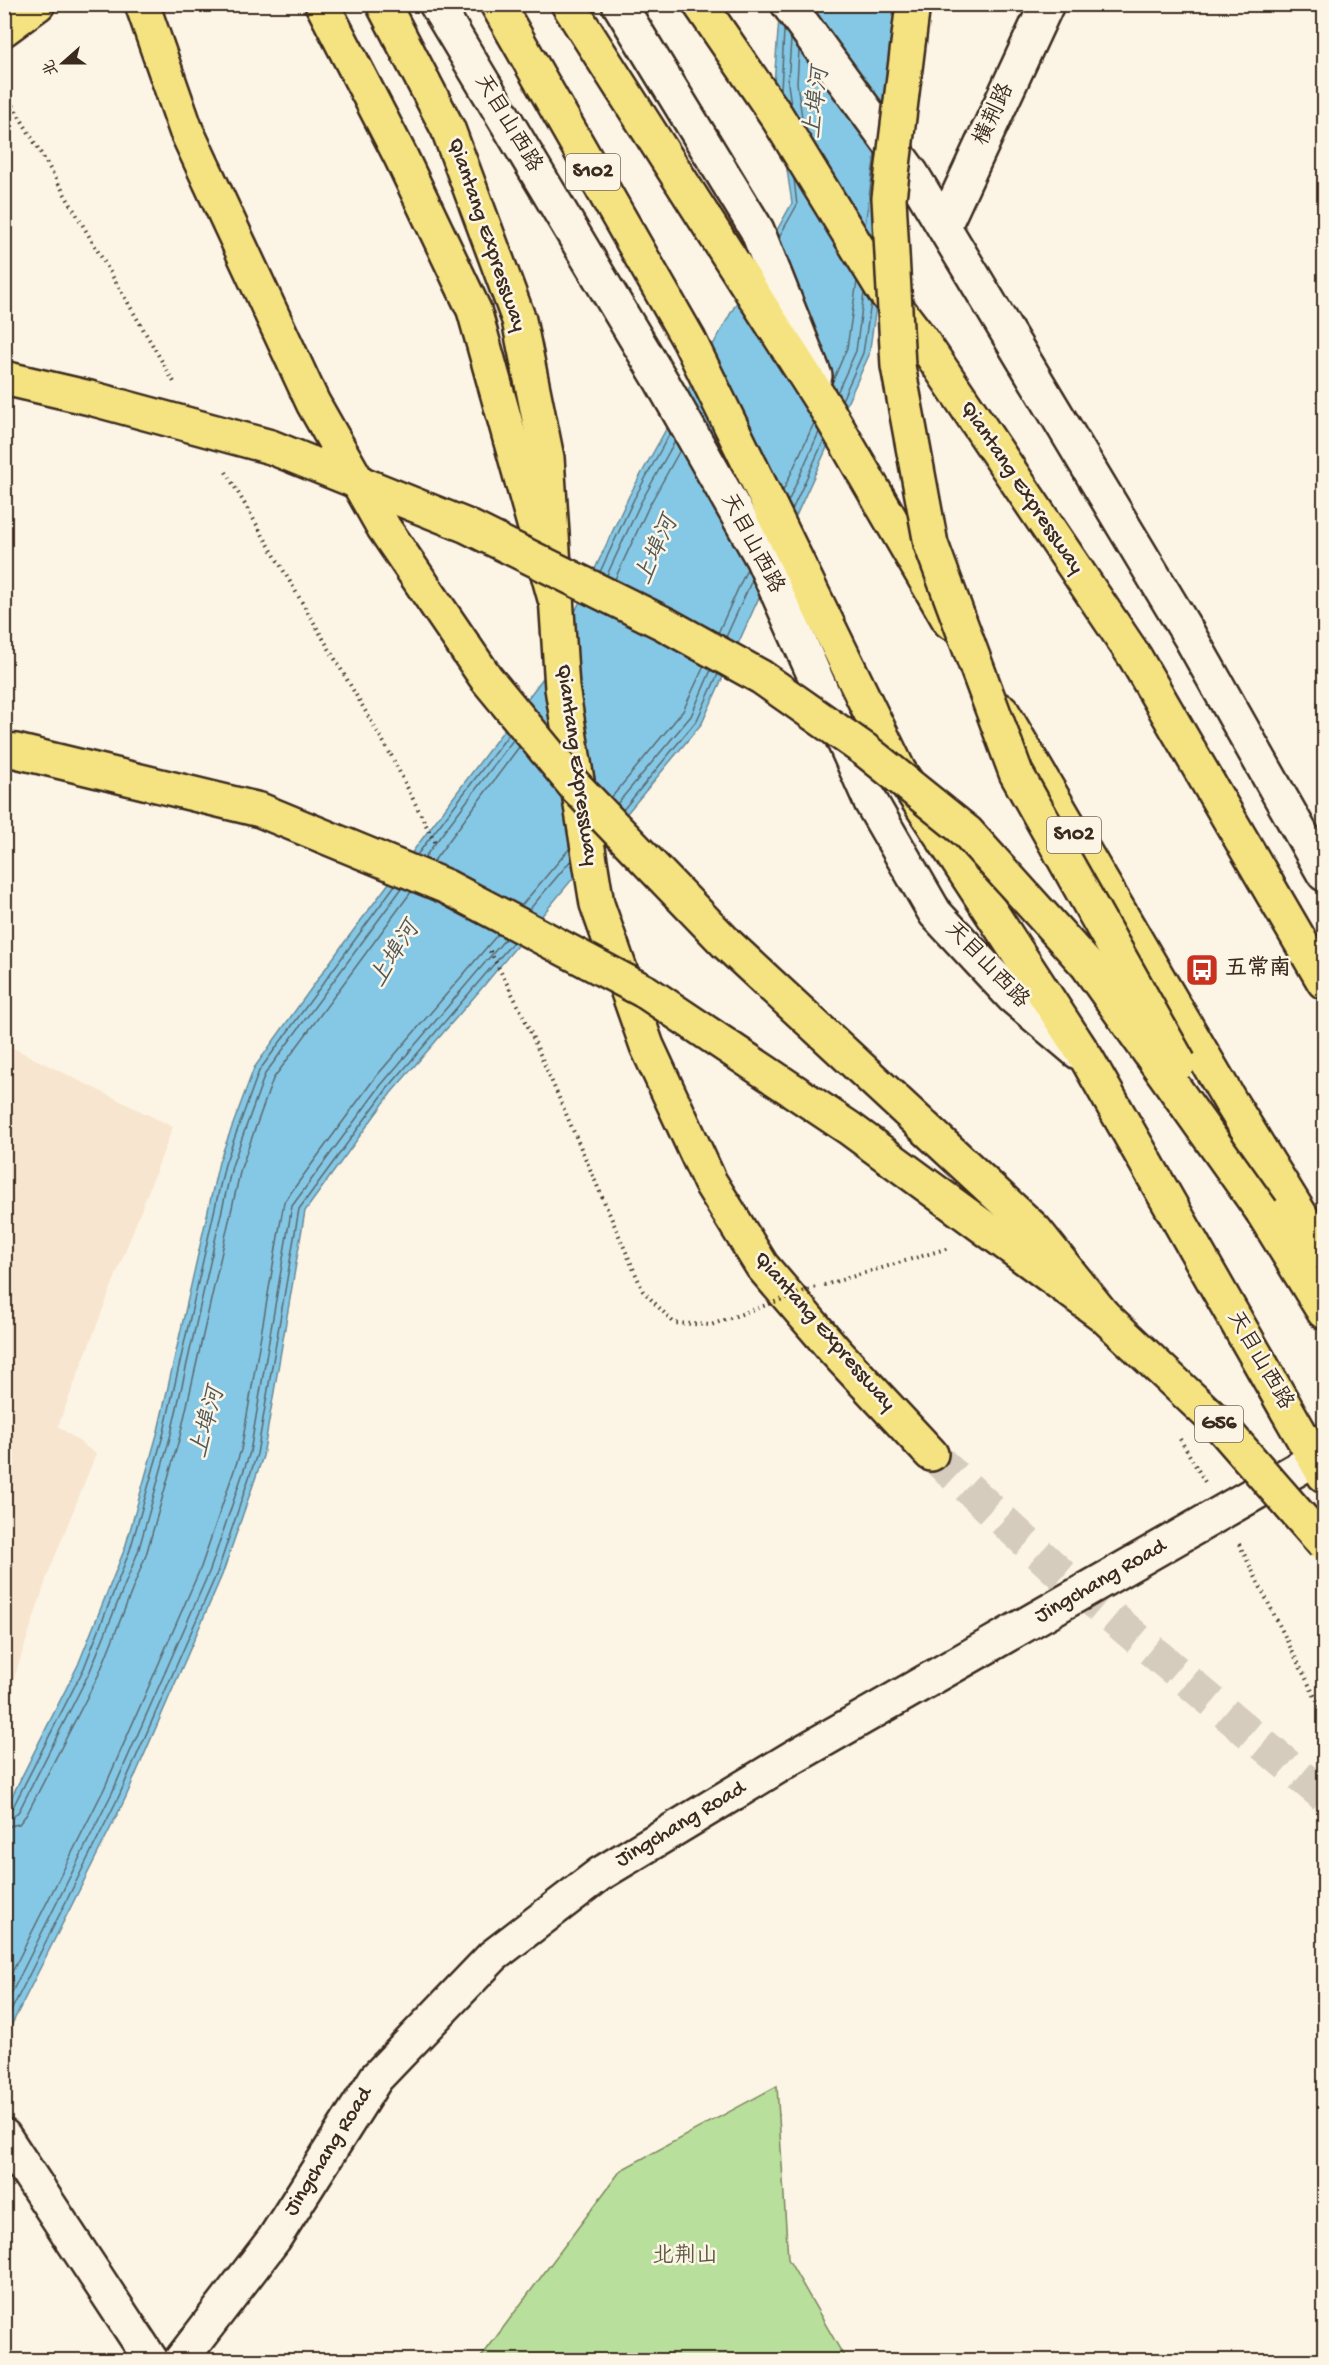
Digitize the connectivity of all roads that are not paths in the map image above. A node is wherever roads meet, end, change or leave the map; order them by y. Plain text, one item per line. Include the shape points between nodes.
1 (39, 4) edge
2 (142, 4) edge
3 (322, 4) edge
4 (383, 4) edge
5 (436, 4) edge
6 (497, 4) edge
7 (568, 4) edge
8 (620, 4) edge
9 (700, 4) edge
10 (788, 4) edge
11 (913, 4) edge
12 (1047, 4) edge
13 (4, 29) edge
14 (944, 226) junction
15 (4, 378) edge
16 (829, 413) junction
17 (555, 598) junction
18 (4, 750) edge
19 (1324, 874) edge
20 (1324, 982) edge
21 (1088, 1059) junction
22 (1262, 1211) junction
23 (1324, 1253) edge
24 (1324, 1312) edge
25 (1103, 1315) junction
26 (931, 1454) tunnel mouth
27 (1322, 1464) edge
28 (1324, 1544) edge
29 (4, 2136) edge
30 (151, 2361) edge
31 (181, 2361) edge

1 - 13 main road
2 - 25 main road, bridge via 186,130 313,403 384,528 486,678 575,786 726,943 1035,1230
3 - 17 main road via 474,310
4 - 17 main road, Qiantang Expressway via 448,129 519,320 547,458
5 - 21 main road, 天目山西路 via 662,382 762,558 871,802 935,913 1013,997
6 - 21 main road, 天目山西路 / S102 via 689,340 899,771
7 - 16 main road, S102
8 - 16 main road via 757,230
9 - 20 main road, Qiantang Expressway via 776,115 884,291 958,393 1135,657
10 - 14 main road via 912,174
11 - 22 main road, bridge via 889,198 898,366 931,544 1016,773
12 - 14 main road, 横荆路
14 - 19 main road via 1189,634
15 - 22 main road, bridge via 271,447 467,526 665,624 761,677 865,750 967,832 1087,965
16 - 23 main road, S102 via 1230,1101
17 - 26 main road, Qiantang Expressway, bridge via 562,688 597,904 647,1046 710,1182 762,1266
18 - 25 main road, bridge via 260,810 447,887 646,992 849,1128
21 - 27 main road, 天目山西路 / S102
22 - 24 main road
25 - 28 main road, G56, bridge via 1219,1424
27 - 31 main road, Jingchang Road via 1223,1512 752,1782 600,1874 493,1956 376,2078 274,2239
29 - 30 main road

